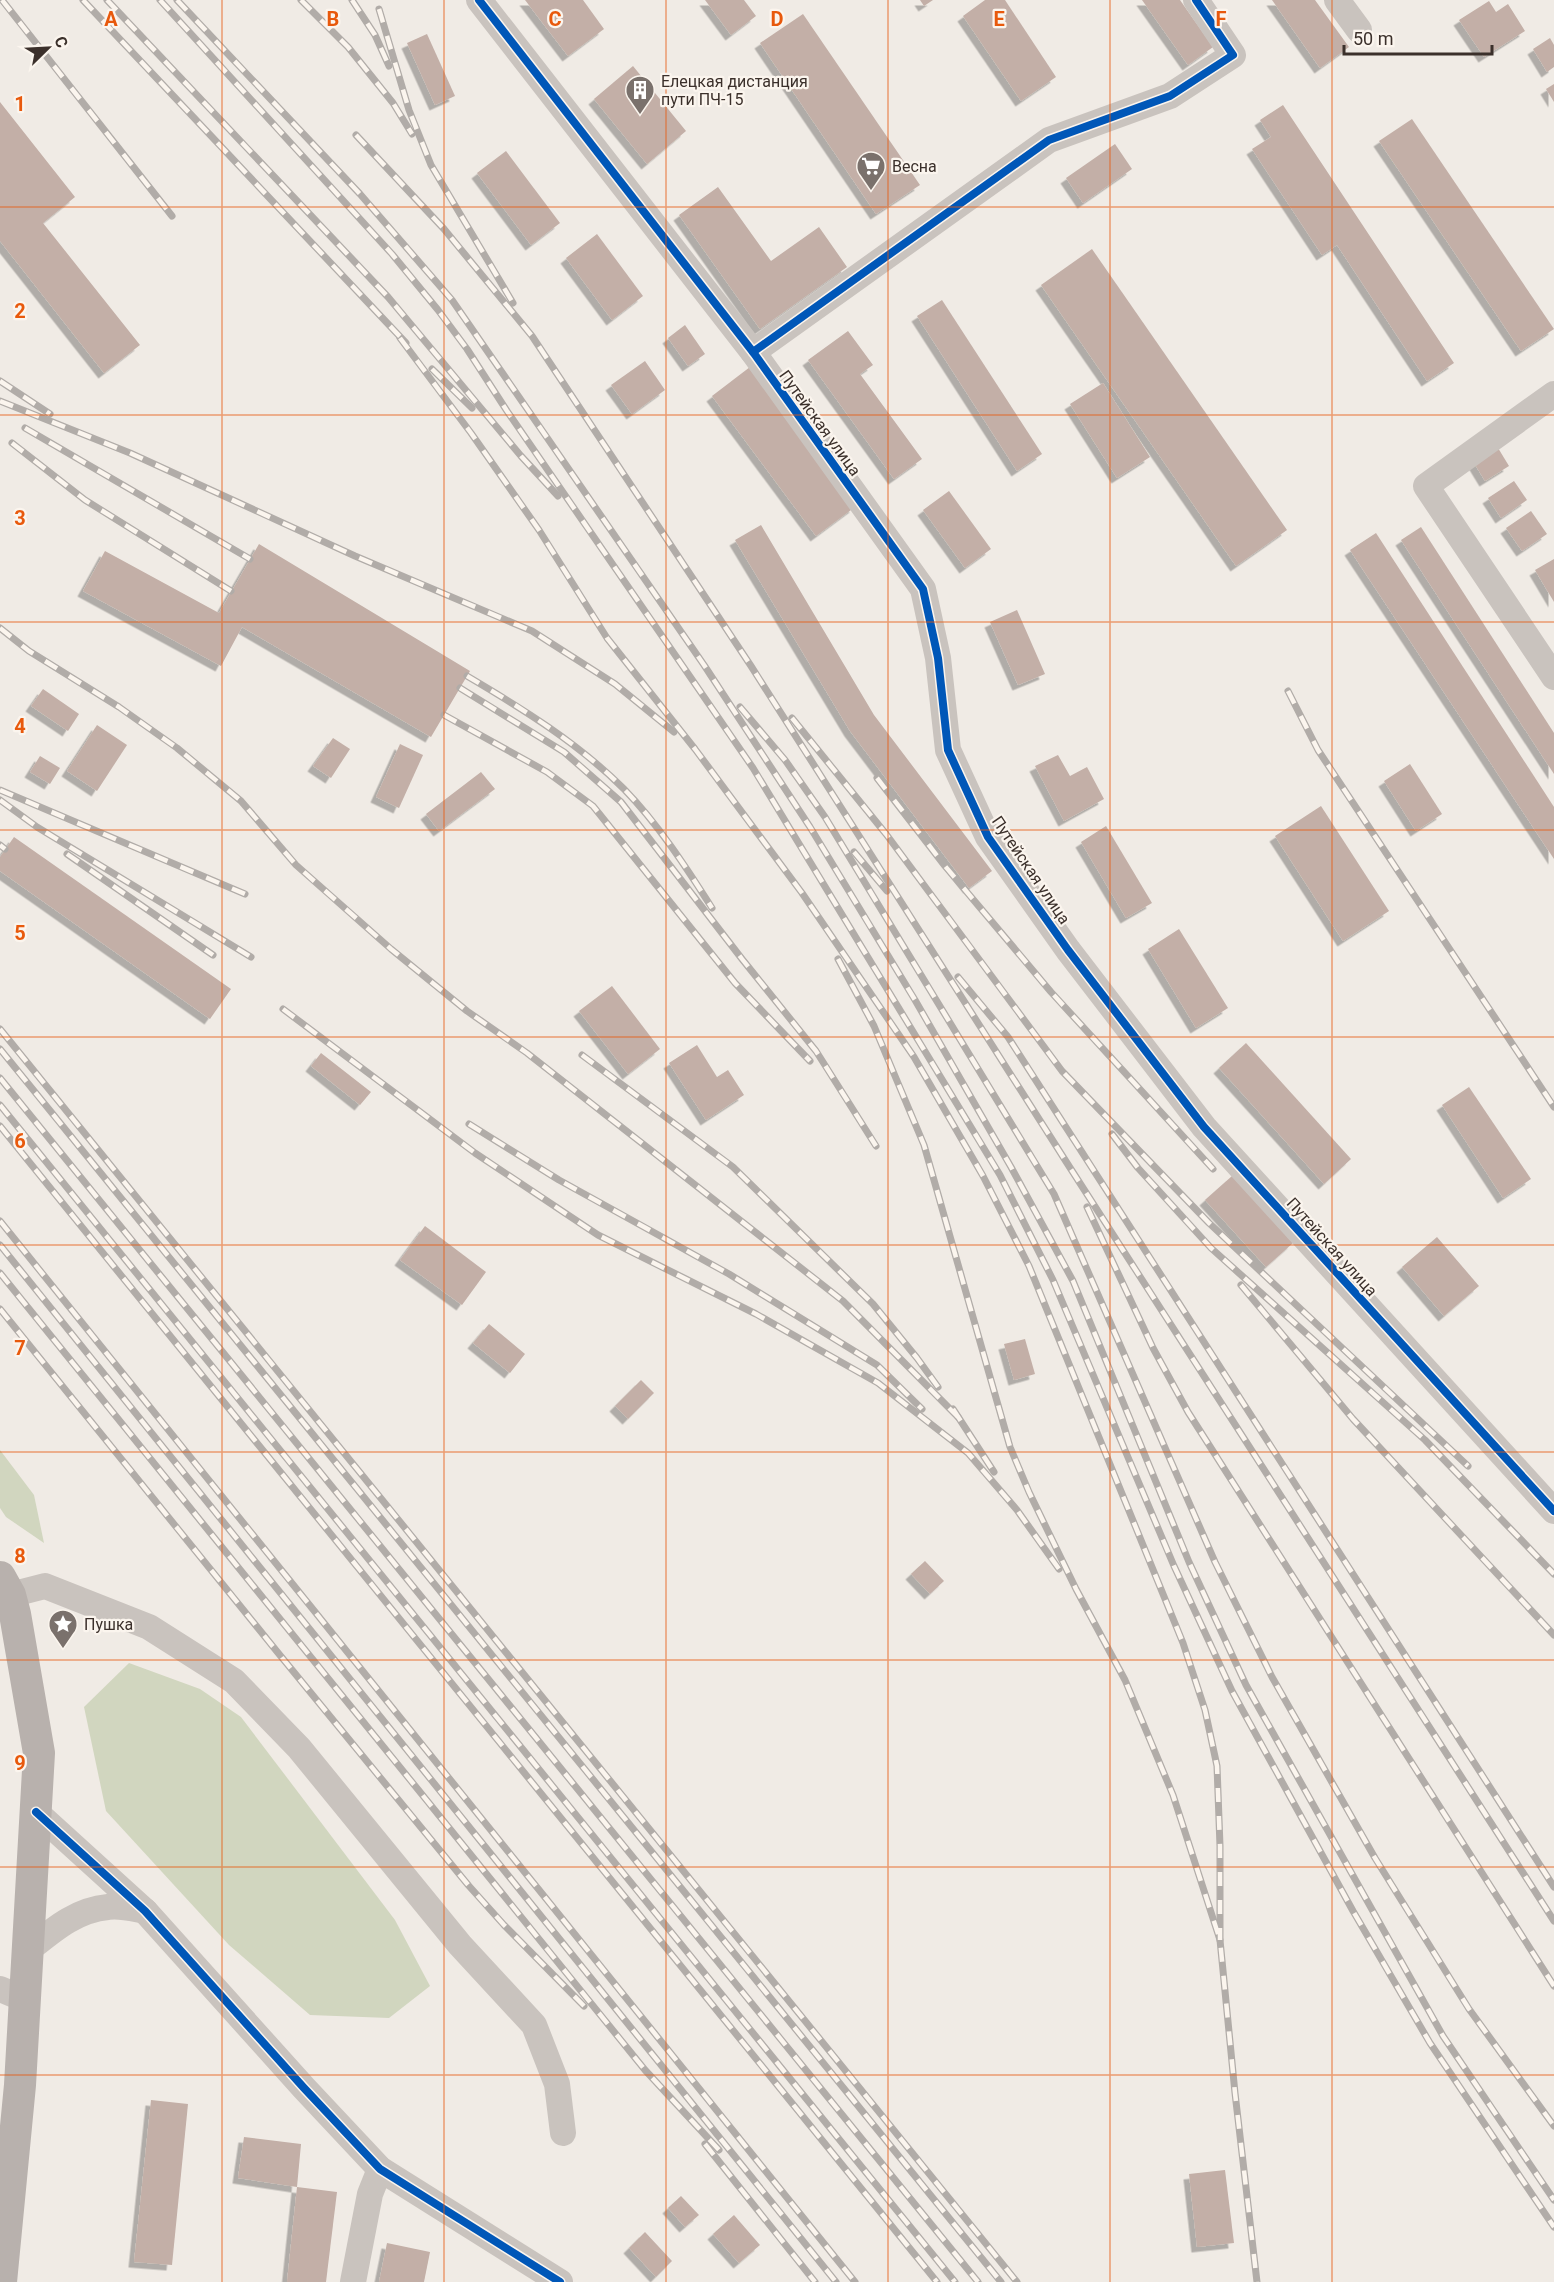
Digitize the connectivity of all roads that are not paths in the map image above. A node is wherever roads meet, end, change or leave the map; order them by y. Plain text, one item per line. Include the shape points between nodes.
1 (479, 0) edge
2 (1196, 0) edge
3 (1337, 0) edge
4 (1359, 30) dead end
5 (753, 352) junction
6 (1554, 394) edge
7 (1554, 677) edge
8 (1554, 1511) edge
9 (6, 1601) edge
10 (36, 1812) junction
11 (145, 1911) junction
12 (27, 1951) junction
13 (12, 1994) edge
14 (10, 2088) edge
15 (563, 2133) dead end
16 (380, 2169) junction
17 (1, 2282) edge
18 (353, 2282) edge
19 (560, 2282) edge

1 - 5 street, Путейская улица
2 - 5 street via 1233,55 1170,96 1049,140
3 - 4 street
5 - 8 street, Путейская улица via 923,589 938,658 948,750 988,837 1068,950 1204,1127
6 - 7 street via 1426,486
9 - 10 main road via 39,1753
9 - 15 street via 45,1586 149,1627 234,1681 299,1748 460,1945 534,2025 557,2084
10 - 11 street
10 - 12 main road
11 - 12 street via 110,1906 86,1911 60,1924
11 - 16 street
12 - 13 main road
13 - 14 main road
14 - 17 main road
16 - 18 street via 370,2194
16 - 19 street

